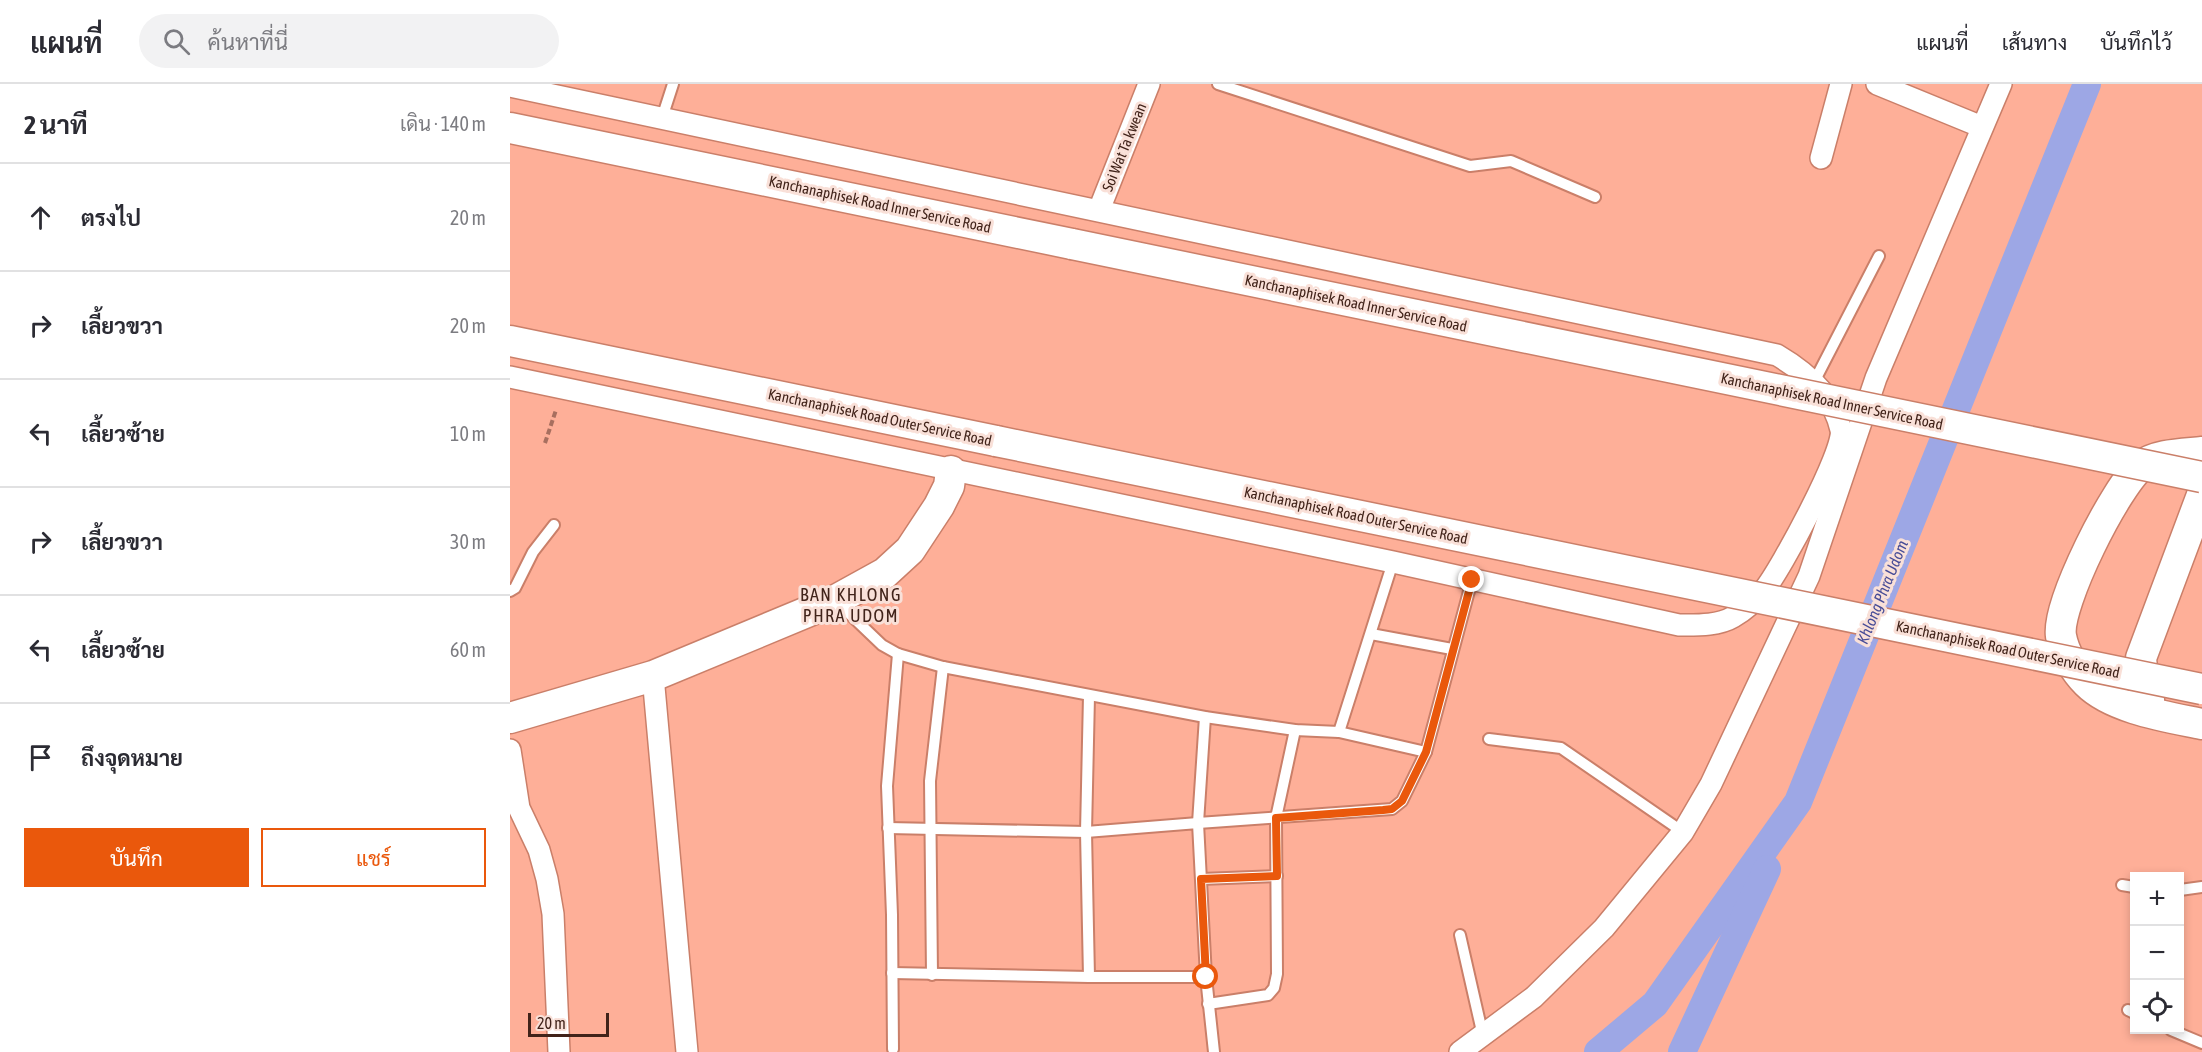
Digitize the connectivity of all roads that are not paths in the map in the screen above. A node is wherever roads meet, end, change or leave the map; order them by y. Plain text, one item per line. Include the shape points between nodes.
1 (673, 84) edge
2 (1149, 84) edge
3 (1218, 84) edge
4 (1841, 84) edge
5 (1877, 84) edge
6 (2001, 84) edge
7 (510, 86) edge
8 (662, 118) junction
9 (1982, 127) junction
10 (510, 128) edge
11 (1821, 158) dead end
12 (1595, 197) dead end
13 (1099, 210) junction
14 (1879, 256) dead end
15 (510, 341) edge
16 (510, 377) edge
17 (1814, 382) junction
18 (2202, 452) edge
19 (951, 471) junction
20 (2202, 477) edge
21 (2202, 495) edge
22 (554, 525) dead end
23 (1393, 562) junction
24 (1472, 580) junction
25 (510, 591) edge
26 (836, 600) junction
27 (1371, 634) junction
28 (1452, 649) junction
29 (898, 654) junction
30 (943, 668) junction
31 (653, 676) junction
32 (2202, 689) edge
33 (1089, 696) junction
34 (2155, 714) junction
35 (1205, 717) junction
36 (510, 718) edge
37 (2202, 724) edge
38 (1294, 730) junction
39 (1340, 732) junction
40 (1489, 739) dead end
41 (510, 750) edge
42 (1426, 752) junction
43 (1276, 818) junction
44 (1198, 823) junction
45 (888, 828) junction
46 (930, 828) junction
47 (1086, 832) junction
48 (1683, 832) junction
49 (1277, 876) junction
50 (1201, 879) junction
51 (2122, 885) dead end
52 (2130, 886) edge
53 (2202, 887) edge
54 (2184, 889) edge
55 (1460, 935) dead end
56 (892, 973) junction
57 (932, 975) junction
58 (1089, 977) junction
59 (1206, 977) junction
60 (1208, 1004) junction
61 (2182, 1034) edge
62 (1483, 1036) junction
63 (2202, 1043) edge
64 (893, 1049) dead end
65 (559, 1052) edge
66 (687, 1052) edge
67 (1214, 1052) edge
68 (1460, 1052) edge

1 - 8 lane
2 - 13 street, Soi Wat Ta kwean
3 - 12 lane via 1470,166 1511,161
4 - 11 street
5 - 9 street
6 - 9 street
7 - 8 street
8 - 13 street
9 - 48 street via 1876,378 1809,576 1711,784
10 - 20 main road, Kanchanaphisek Road Inner Service Road, bridge
13 - 17 street via 1777,355
14 - 17 lane
15 - 32 main road, Kanchanaphisek Road Outer Service Road, bridge
16 - 19 street
17 - 24 street via 1835,411 1842,432 1827,478 1765,589 1731,618 1703,625 1680,625
18 - 34 main road via 2167,456 2142,465 2120,489 2064,603 2061,635 2069,659 2088,685 2120,703
19 - 23 street
19 - 26 main road via 939,506 910,550 885,573
21 - 34 main road via 2141,658 2144,690
22 - 25 lane
23 - 24 street
23 - 27 lane
24 - 28 lane
26 - 29 lane via 882,645
26 - 31 main road
27 - 28 lane
27 - 39 lane
28 - 42 lane
29 - 30 lane
29 - 45 lane via 887,786
30 - 33 lane
30 - 46 lane via 930,781
31 - 36 main road
31 - 66 street
33 - 35 lane
33 - 47 lane
34 - 37 main road
35 - 38 lane
35 - 44 lane
38 - 39 lane
38 - 43 lane
39 - 42 lane
40 - 48 lane via 1561,748
41 - 65 street via 519,808 538,850 553,914
42 - 43 lane via 1402,801 1392,809
43 - 44 lane
43 - 49 lane
44 - 47 lane
44 - 50 lane
45 - 46 lane
45 - 56 lane
46 - 47 lane
46 - 57 lane
47 - 58 lane
48 - 62 street via 1604,928 1534,997
49 - 50 lane
49 - 60 lane via 1274,988 1268,996
50 - 59 lane
51 - 52 lane
53 - 54 lane
55 - 62 lane
56 - 57 lane
56 - 64 lane
57 - 58 lane
58 - 59 lane
59 - 60 lane
60 - 67 lane
61 - 63 lane
62 - 68 street

